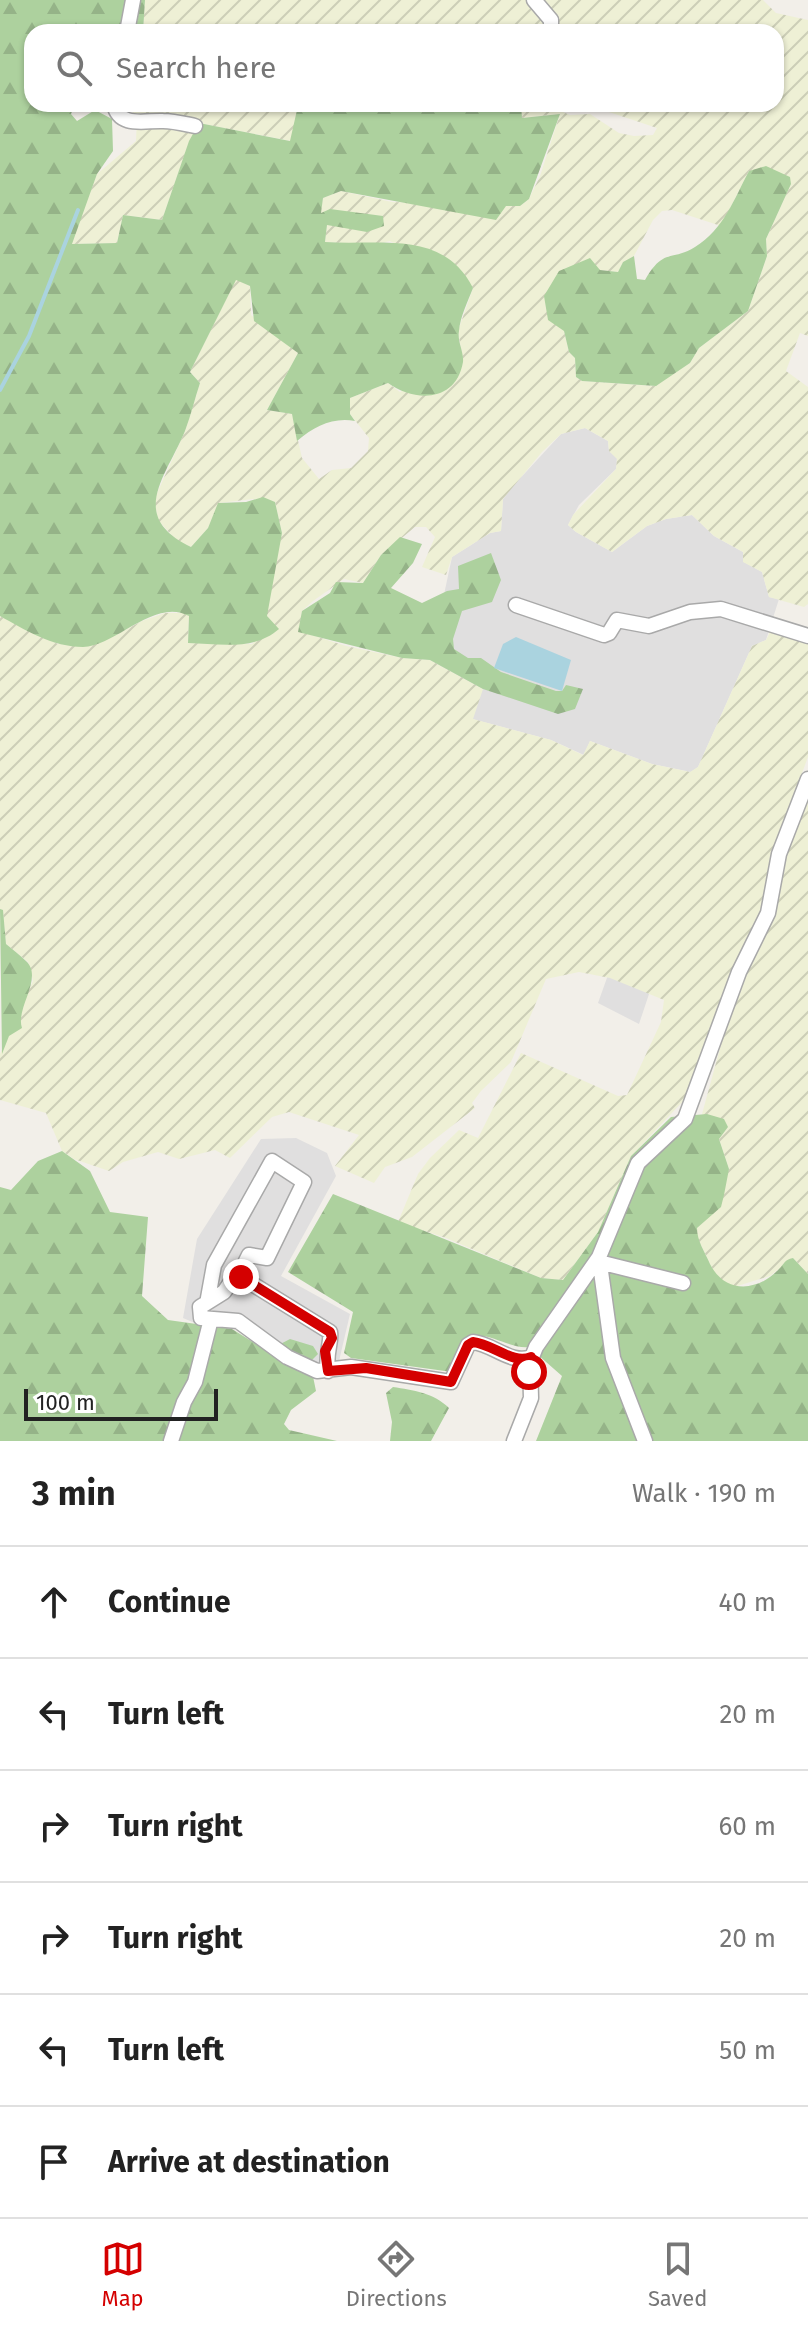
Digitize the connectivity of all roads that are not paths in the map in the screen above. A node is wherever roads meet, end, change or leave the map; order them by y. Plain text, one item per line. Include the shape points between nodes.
1 (133, 0) edge
2 (534, 0) edge
3 (128, 24) edge
4 (551, 24) edge
5 (119, 112) edge
6 (195, 126) dead end
7 (516, 605) dead end
8 (808, 636) edge
9 (808, 779) edge
10 (599, 1260) junction
11 (238, 1277) junction
12 (683, 1283) dead end
13 (208, 1298) junction
14 (211, 1319) junction
15 (531, 1357) junction
16 (328, 1371) junction
17 (171, 1441) edge
18 (514, 1441) edge
19 (645, 1441) edge

1 - 3 street
2 - 4 street
5 - 6 street via 134,122
7 - 8 street via 604,635 617,620 649,626 690,612 721,609
9 - 10 street via 779,854 771,905 739,972 696,1094 685,1119 638,1163
10 - 12 street
10 - 15 street
10 - 19 street via 613,1358
11 - 13 street via 224,1292
11 - 13 street via 249,1255 267,1258 304,1182 272,1161 214,1265
11 - 16 street via 330,1332 325,1351
13 - 14 street via 200,1315
14 - 16 street via 238,1321 304,1367
14 - 17 street via 195,1382
15 - 16 street via 512,1358 473,1342 451,1382 366,1368
15 - 18 street via 531,1398

